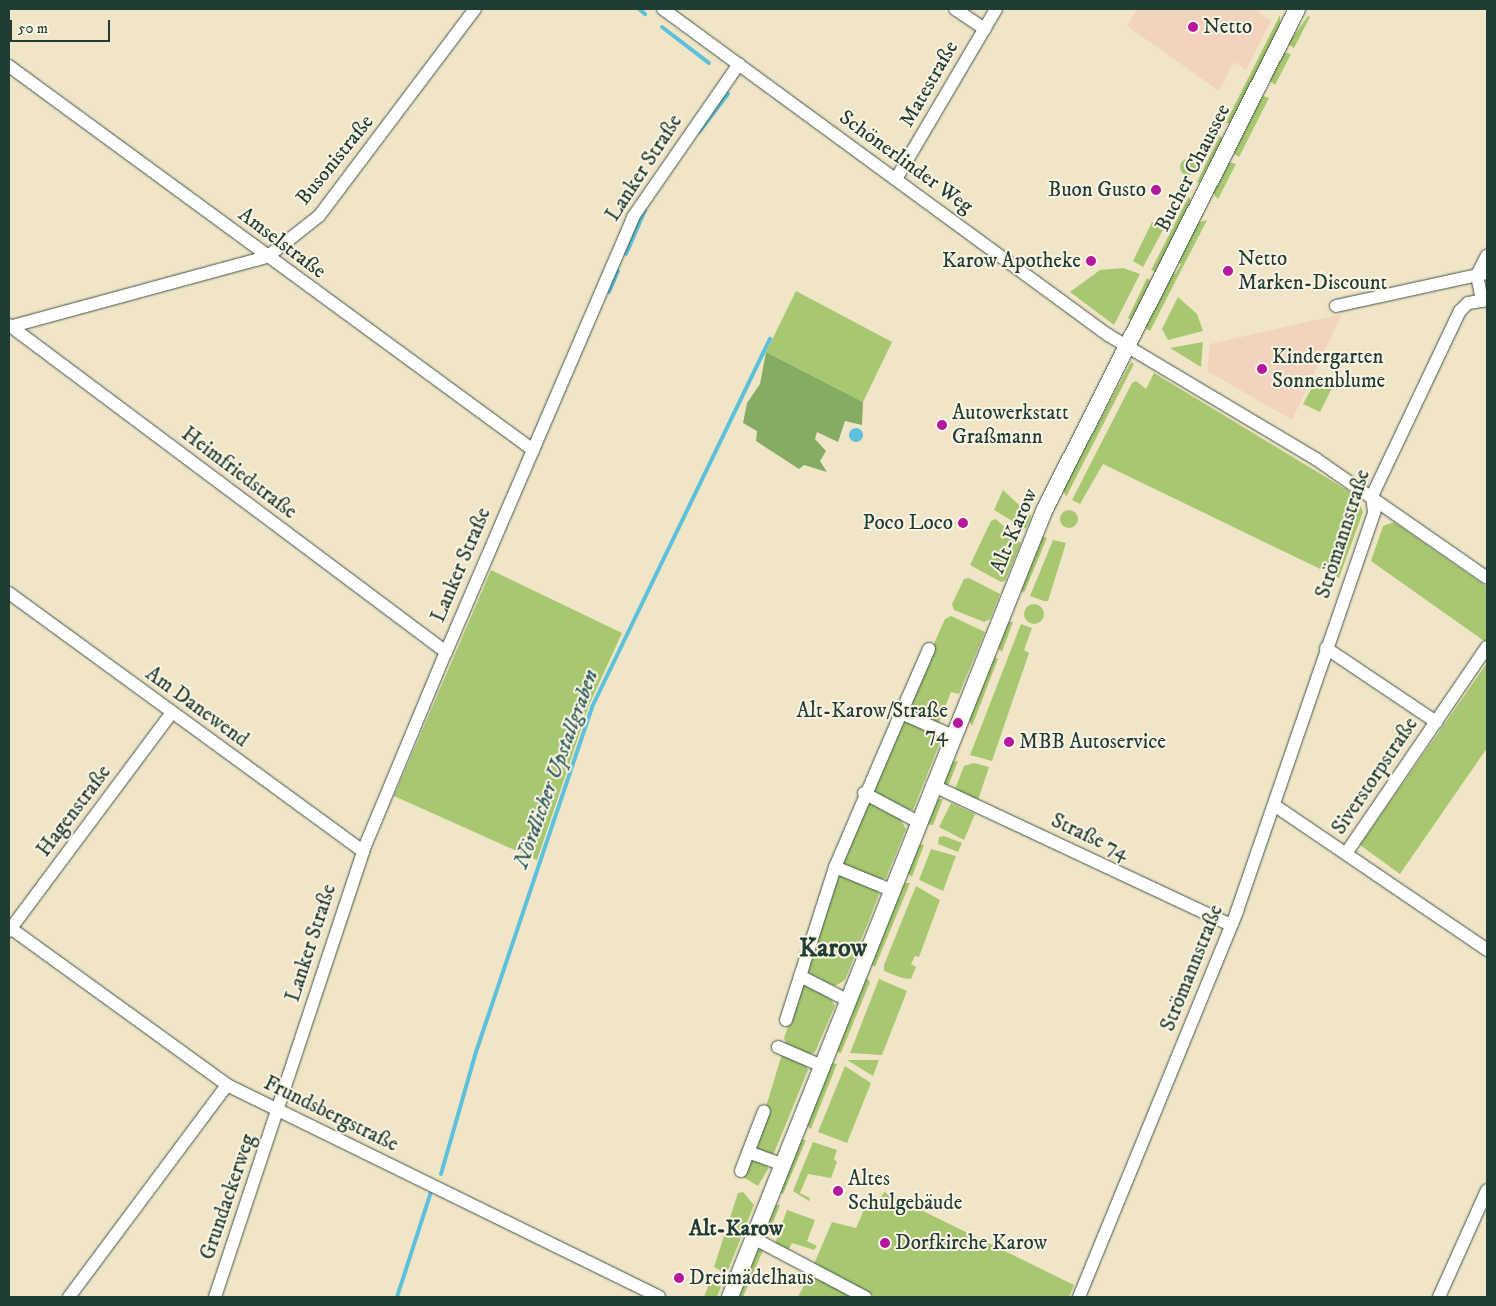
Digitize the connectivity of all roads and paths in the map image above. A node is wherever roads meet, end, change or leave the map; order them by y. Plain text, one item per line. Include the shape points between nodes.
1 (475, 9) edge
2 (663, 9) edge
3 (955, 9) edge
4 (996, 9) edge
5 (1296, 9) edge
6 (984, 29) junction
7 (739, 64) junction
8 (9, 66) edge
9 (896, 179) junction
10 (1487, 254) edge
11 (266, 257) junction
12 (1482, 274) edge
13 (1485, 300) edge
14 (1336, 306) dead end
15 (9, 326) edge
16 (1126, 348) junction
17 (532, 450) junction
18 (1372, 496) junction
19 (1487, 578) edge
20 (9, 593) edge
21 (1487, 647) edge
22 (1326, 648) junction
23 (929, 649) dead end
24 (446, 652) junction
25 (901, 713) junction
26 (171, 714) junction
27 (1436, 722) junction
28 (953, 736) junction
29 (932, 785) junction
30 (864, 793) junction
31 (1274, 805) junction
32 (918, 822) junction
33 (362, 851) junction
34 (1347, 852) junction
35 (835, 867) junction
36 (891, 890) junction
37 (1232, 924) junction
38 (9, 929) edge
39 (1487, 950) edge
40 (800, 976) junction
41 (847, 1000) junction
42 (786, 1020) dead end
43 (778, 1047) dead end
44 (822, 1066) junction
45 (227, 1085) junction
46 (279, 1110) junction
47 (764, 1111) dead end
48 (748, 1152) junction
49 (783, 1165) junction
50 (741, 1171) dead end
51 (1487, 1190) edge
52 (753, 1238) junction
53 (69, 1297) edge
54 (215, 1297) edge
55 (660, 1297) edge
56 (730, 1297) edge
57 (865, 1297) edge
58 (1079, 1297) edge
59 (1439, 1297) edge

1 - 11 street, Busonistraße via 319,216
2 - 7 street, Schönerlinder Weg
3 - 6 street
4 - 6 street, Matestraße
5 - 16 main road, Bucher Chaussee
6 - 9 street, Matestraße
7 - 9 street, Schönerlinder Weg
7 - 17 street, Lanker Straße via 633,217
8 - 11 street, Amselstraße
9 - 16 street, Schönerlinder Weg
10 - 12 street
11 - 15 street, Busonistraße
11 - 17 street, Amselstraße
12 - 13 street, Strömannstraße
12 - 14 street
13 - 18 street, Strömannstraße via 1460,311
15 - 24 street, Heimfriedstraße
16 - 18 street, Schönerlinder Weg via 1231,407
16 - 28 main road, Alt-Karow via 1044,511
17 - 24 street, Lanker Straße
18 - 19 street, Schönerlinder Weg
18 - 22 street, Strömannstraße via 1374,512
20 - 26 street, Am Danewend
21 - 27 street
22 - 27 street
22 - 31 street, Strömannstraße
23 - 25 street
24 - 33 street, Lanker Straße
25 - 28 street
25 - 30 street
26 - 33 street, Am Danewend
26 - 38 street, Hagenstraße
27 - 34 street, Siverstorpstraße
28 - 29 main road, Alt-Karow
29 - 32 main road, Alt-Karow
29 - 37 street, Straße 74
30 - 32 street
30 - 35 street
31 - 34 street, Siverstorpstraße
31 - 37 street, Strömannstraße
32 - 36 main road, Alt-Karow
33 - 46 street, Lanker Straße
34 - 39 street, Siverstorpstraße
35 - 36 street
35 - 40 street
36 - 41 main road, Alt-Karow
37 - 58 street, Strömannstraße
38 - 45 street, Frundsbergstraße
40 - 41 street
40 - 42 street
41 - 44 main road, Alt-Karow
43 - 44 street
44 - 49 main road, Alt-Karow
45 - 46 street, Frundsbergstraße
45 - 53 street
46 - 54 street, Grundackerweg
46 - 55 street, Frundsbergstraße
47 - 48 street
48 - 49 street
48 - 50 street
49 - 52 main road, Alt-Karow
51 - 59 street
52 - 56 main road, Alt-Karow
52 - 57 street

